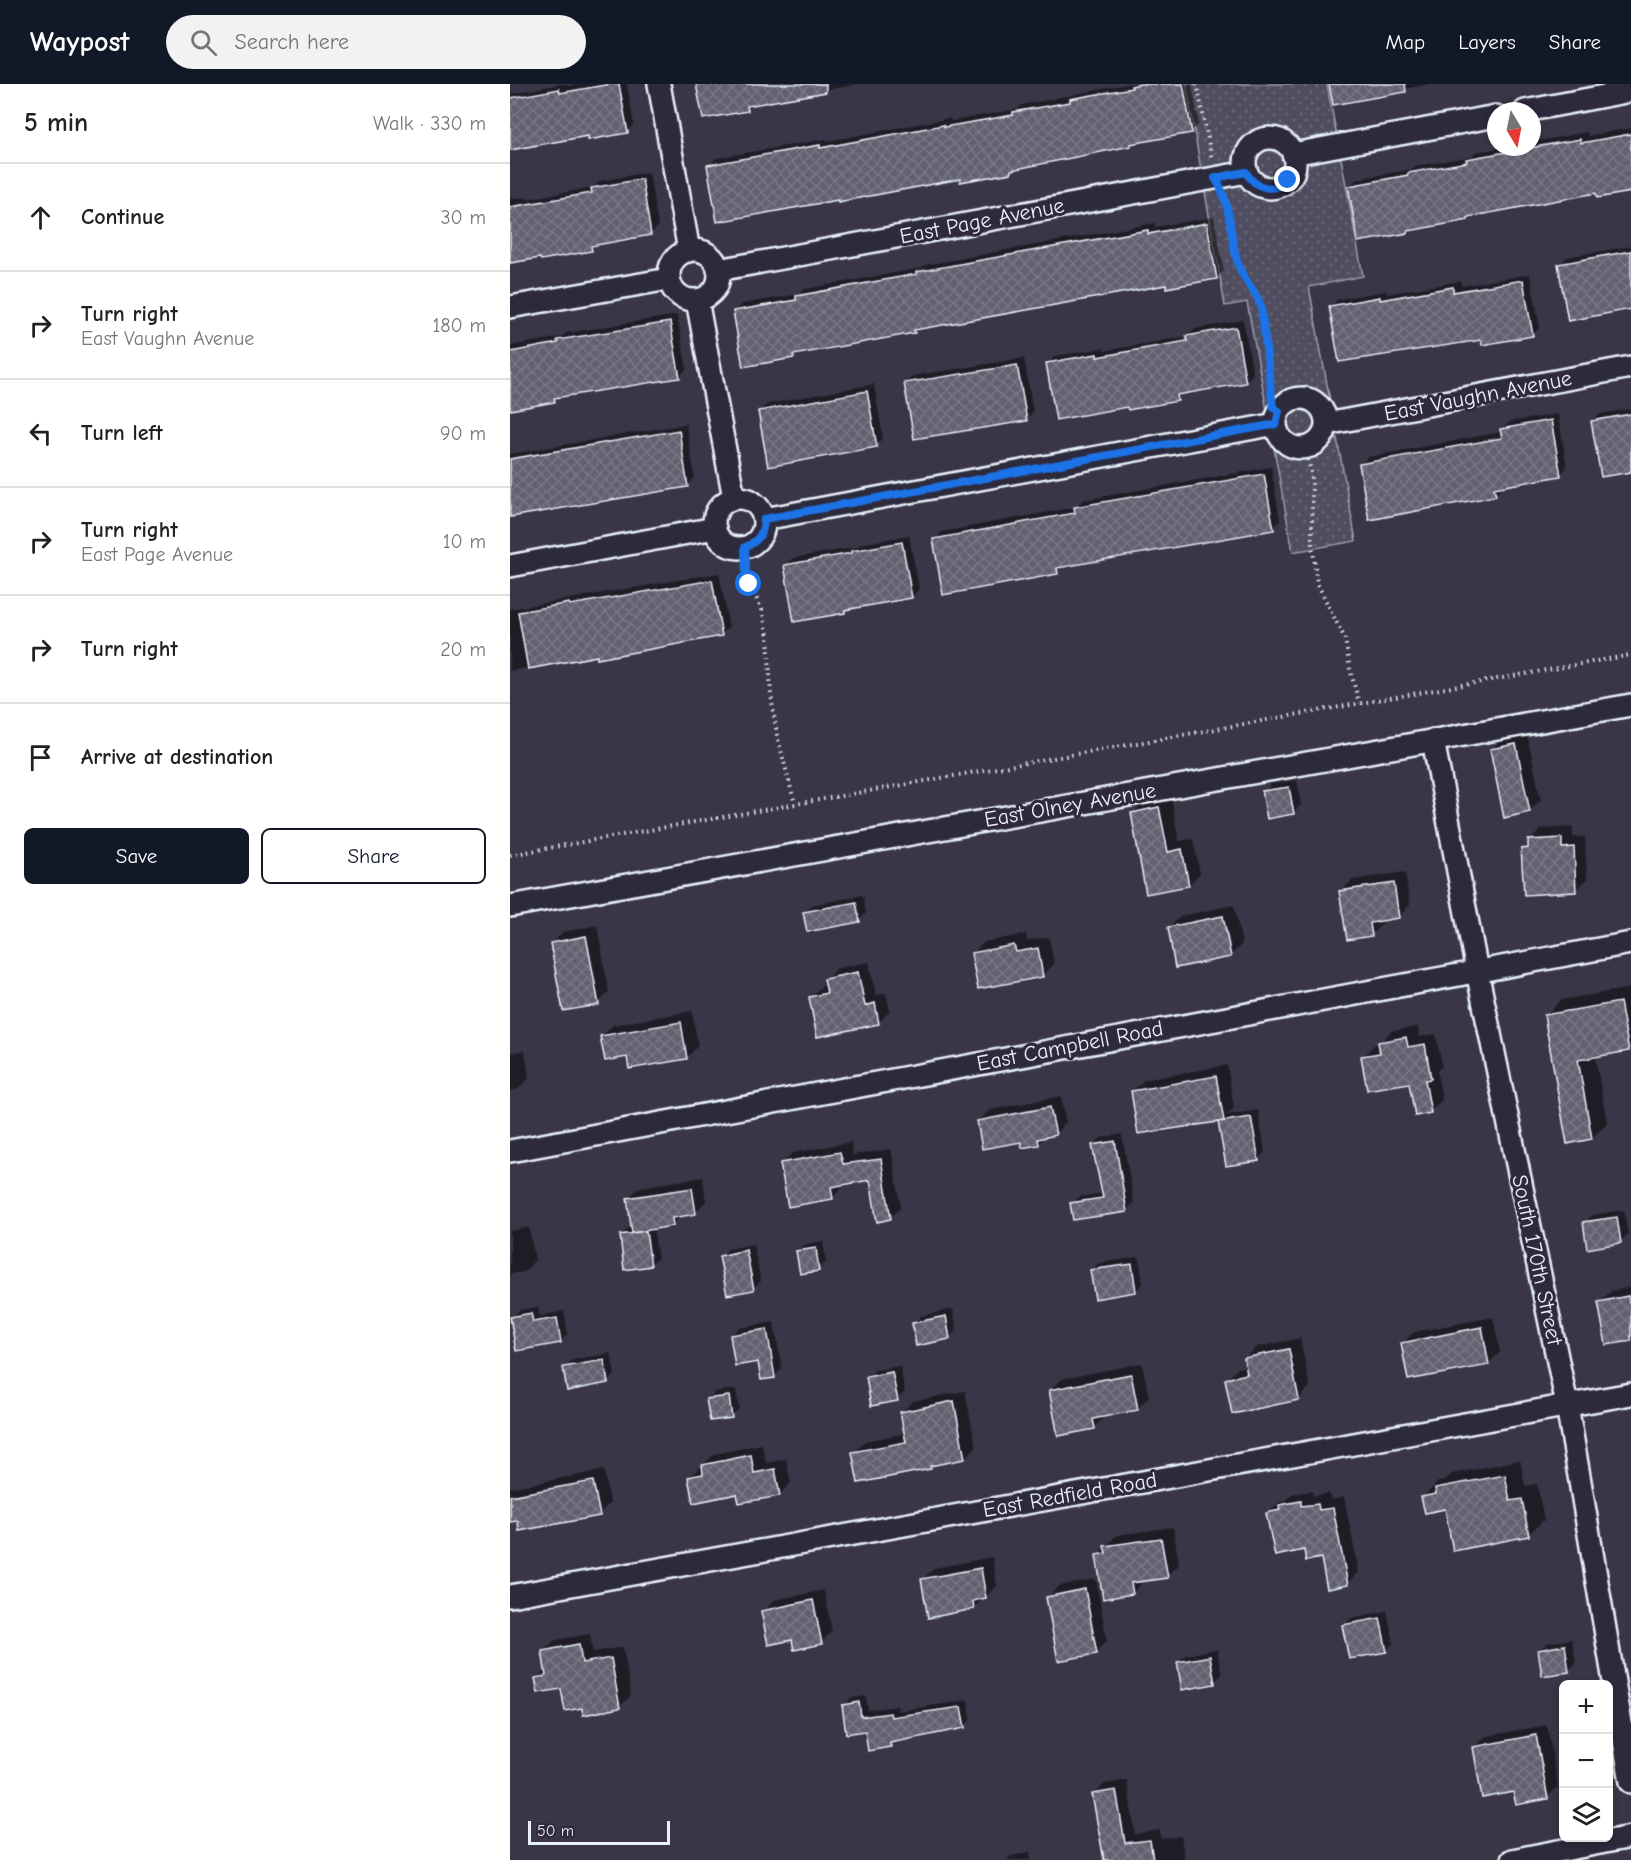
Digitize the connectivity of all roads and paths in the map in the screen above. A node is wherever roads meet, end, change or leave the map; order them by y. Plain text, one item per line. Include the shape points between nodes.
1 (659, 84) edge
2 (1197, 84) edge
3 (1631, 91) edge
4 (1541, 108) edge
5 (1487, 118) edge
6 (1293, 154) junction
7 (1246, 172) junction
8 (1215, 178) junction
9 (689, 251) junction
10 (718, 270) junction
11 (669, 279) junction
12 (697, 300) junction
13 (510, 307) edge
14 (1631, 367) edge
15 (1278, 418) junction
16 (1326, 424) junction
17 (1305, 448) junction
18 (734, 498) junction
19 (764, 519) junction
20 (715, 528) junction
21 (745, 547) junction
22 (510, 566) edge
23 (1631, 655) edge
24 (1359, 703) junction
25 (1631, 705) edge
26 (1433, 740) junction
27 (795, 804) junction
28 (510, 855) edge
29 (510, 906) edge
30 (1631, 943) edge
31 (1477, 971) junction
32 (510, 1151) edge
33 (1631, 1394) edge
34 (1567, 1405) junction
35 (510, 1596) edge
36 (1631, 1782) edge
37 (1631, 1837) edge
38 (1512, 1860) edge

1 - 9 street
2 - 8 path
3 - 4 street
5 - 6 street
6 - 7 street via 1280,141 1262,140 1246,155
6 - 7 street via 1292,175 1278,187 1259,186
7 - 8 street, East Page Avenue
8 - 10 street, East Page Avenue
8 - 15 path via 1224,191 1239,265 1261,306 1273,407
9 - 10 street via 707,254
9 - 11 street via 673,261
10 - 12 street via 716,287
11 - 12 street via 678,294
11 - 13 street
12 - 18 street
14 - 16 street, East Vaughn Avenue
15 - 16 street via 1290,401 1305,399 1321,409
15 - 17 street via 1278,433 1285,442
15 - 19 street
16 - 17 street via 1321,438
17 - 24 path via 1312,476 1312,542 1317,583 1345,639
18 - 19 street via 755,504
18 - 20 street via 719,508
19 - 21 street via 759,537
20 - 21 street via 726,544
20 - 22 street
21 - 27 path via 746,573 768,635 777,735
23 - 24 path
24 - 27 path
25 - 26 street, East Olney Avenue
26 - 29 street, East Olney Avenue
26 - 31 street, South 170th Street
27 - 28 path
30 - 31 street, East Campbell Road
31 - 32 street, East Campbell Road
31 - 34 street, South 170th Street
33 - 34 street, East Redfield Road
34 - 35 street, East Redfield Road
34 - 36 street, South 170th Street
37 - 38 street

